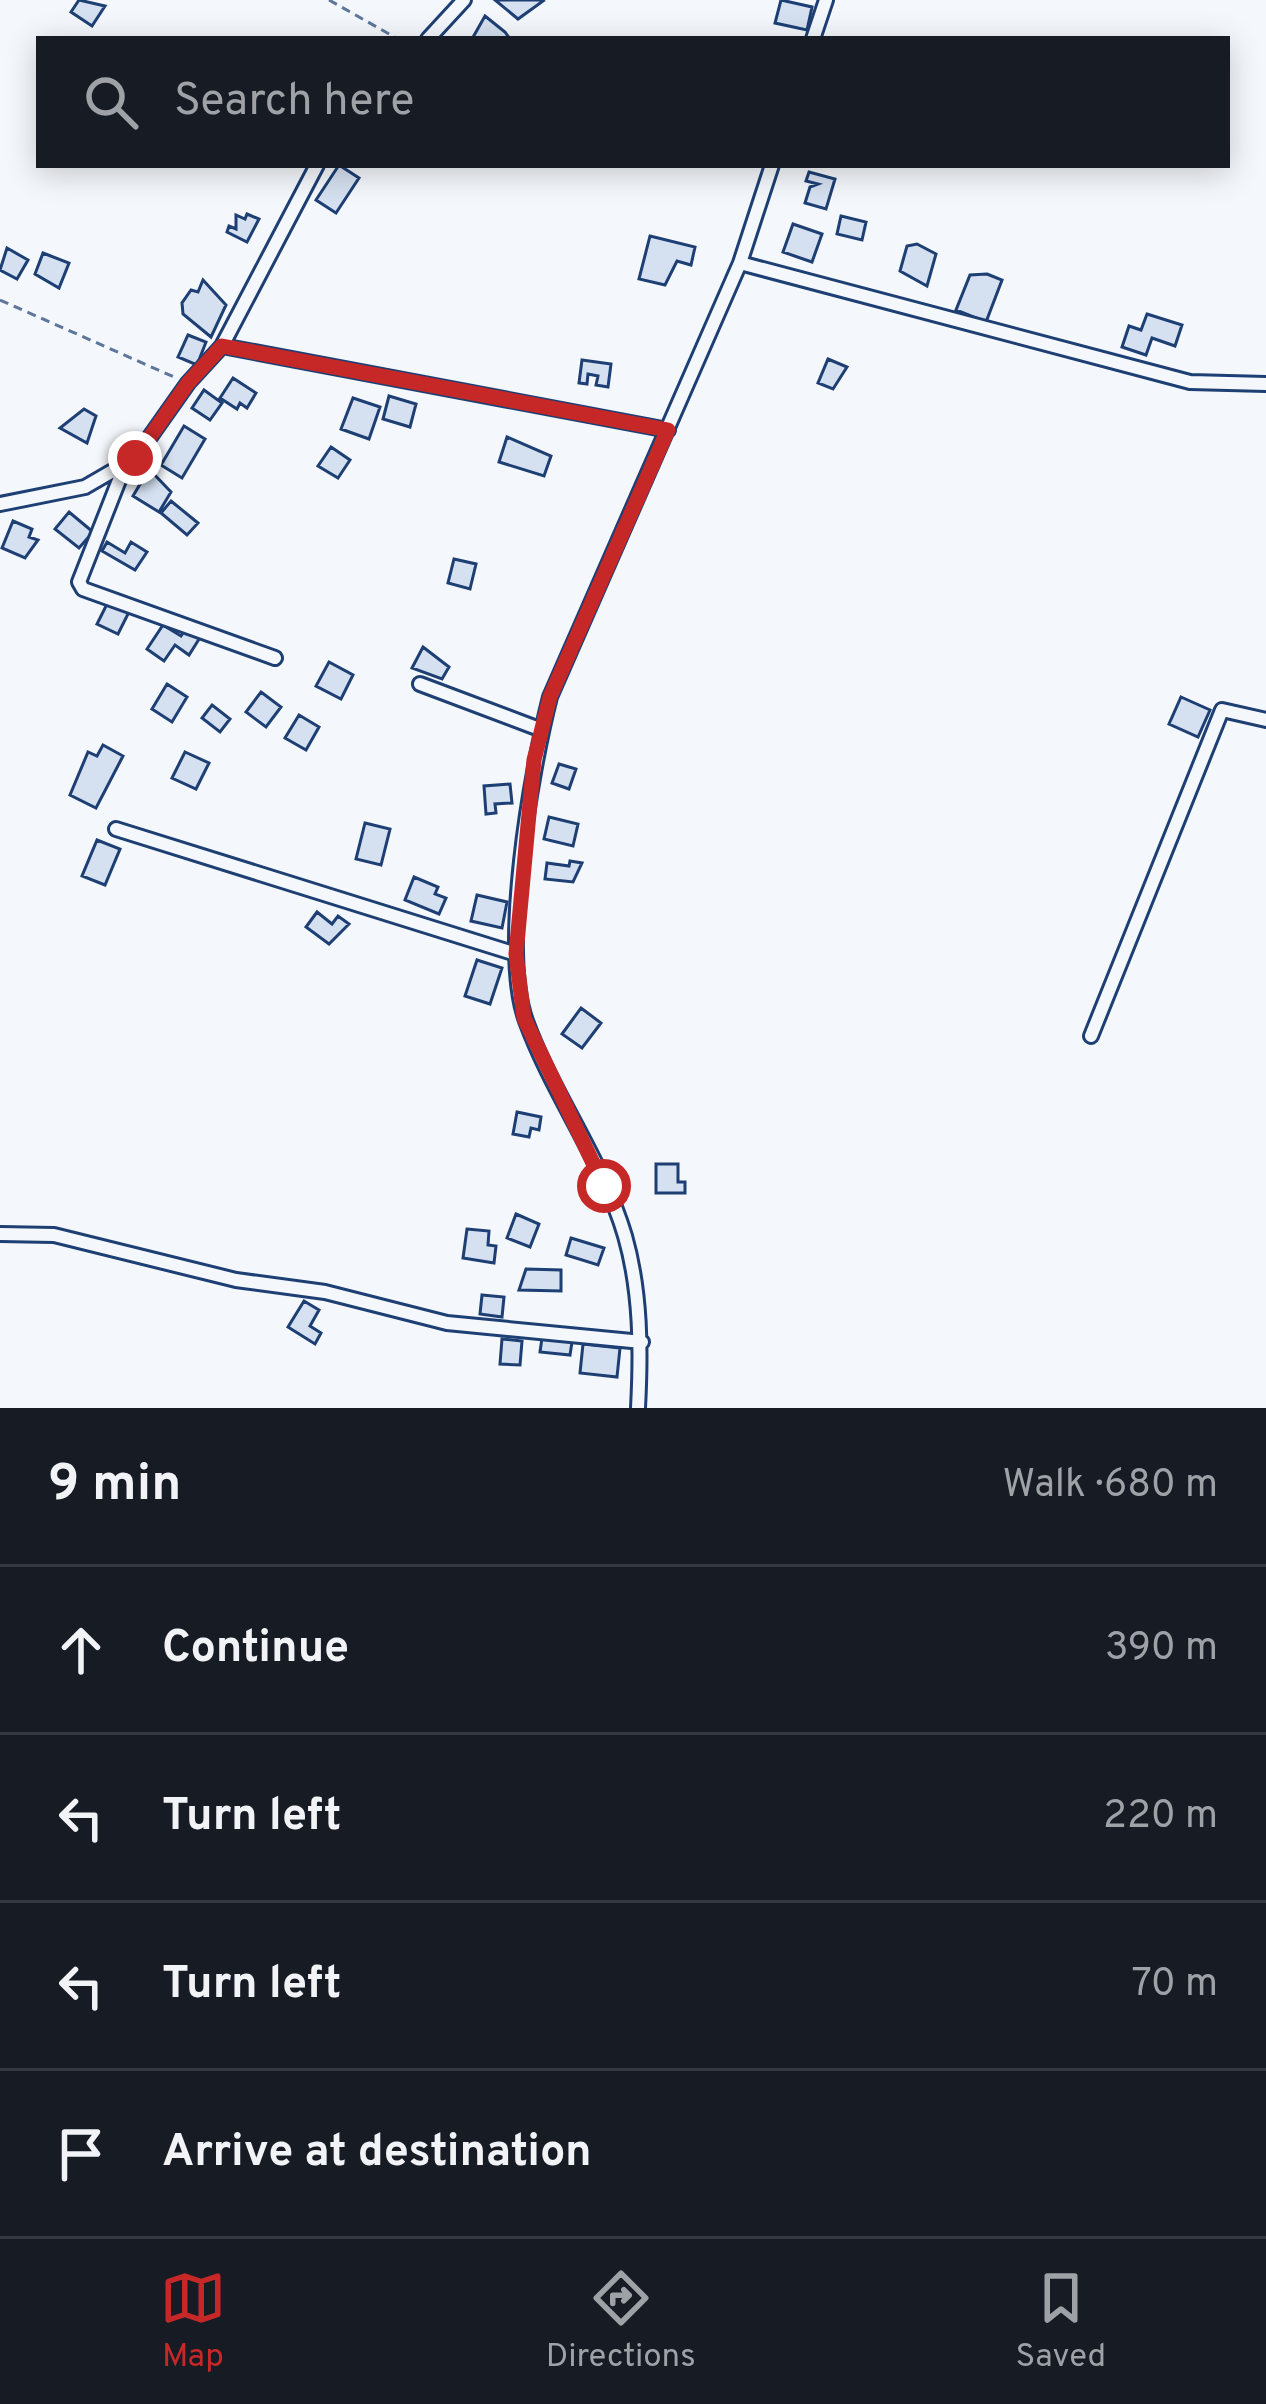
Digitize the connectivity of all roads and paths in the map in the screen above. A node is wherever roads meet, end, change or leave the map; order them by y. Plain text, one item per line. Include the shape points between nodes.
1 (328, 0) edge
2 (464, 0) edge
3 (826, 0) edge
4 (393, 36) edge
5 (431, 36) edge
6 (814, 36) edge
7 (315, 168) edge
8 (771, 168) edge
9 (740, 263) junction
10 (0, 300) edge
11 (222, 346) junction
12 (188, 383) junction
13 (1266, 384) edge
14 (668, 430) junction
15 (126, 464) junction
16 (0, 504) edge
17 (275, 658) dead end
18 (421, 684) dead end
19 (1266, 720) edge
20 (542, 730) junction
21 (116, 829) dead end
22 (516, 954) junction
23 (1091, 1036) dead end
24 (0, 1234) edge
25 (642, 1342) junction
26 (638, 1408) edge

1 - 4 path
2 - 5 street
3 - 6 street
7 - 11 street
8 - 9 street
9 - 13 street via 1190,382
9 - 14 street
10 - 12 path
11 - 12 street
11 - 14 street
12 - 15 street
14 - 20 street
15 - 16 street via 85,487
15 - 17 street via 83,589
18 - 20 street
19 - 23 street via 1222,710
20 - 22 street
21 - 22 street
22 - 25 street via 524,1018 625,1236
24 - 25 street via 54,1235 447,1323
25 - 26 street

